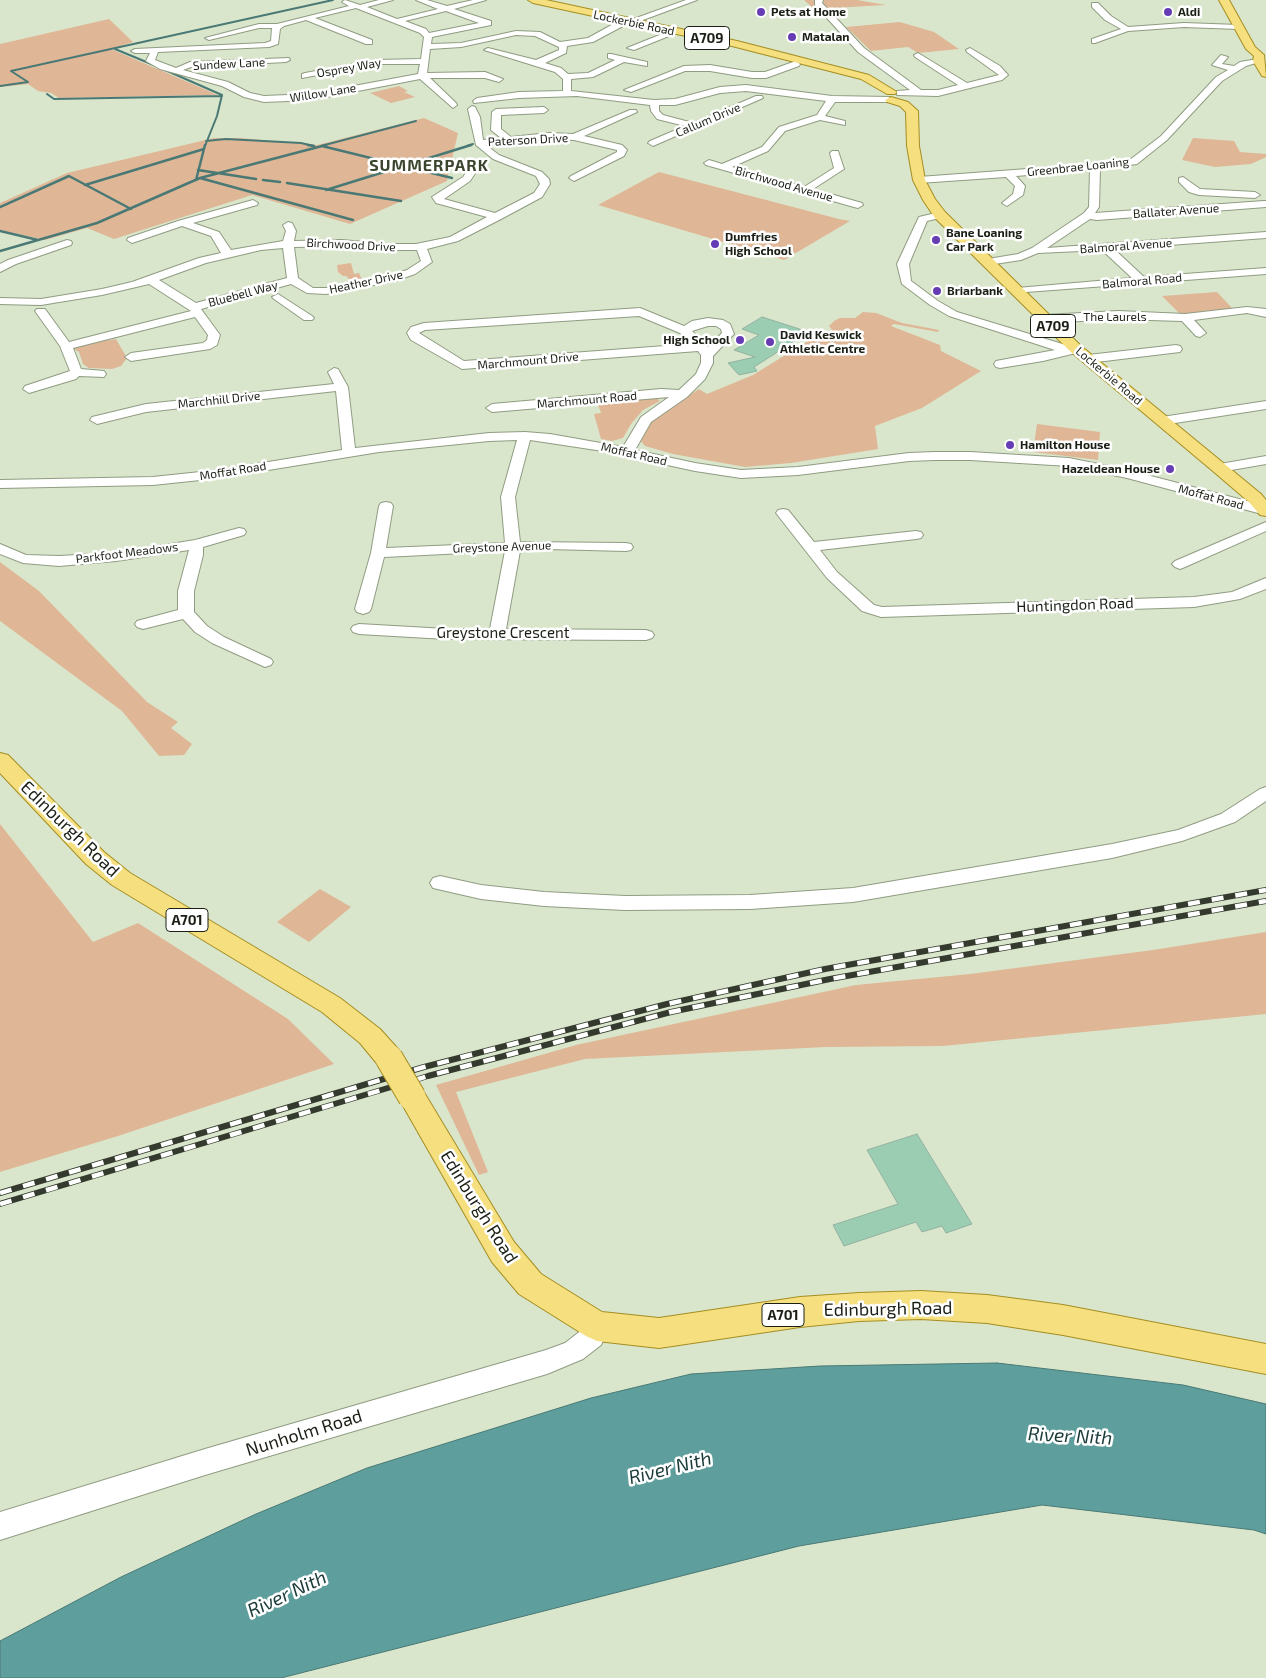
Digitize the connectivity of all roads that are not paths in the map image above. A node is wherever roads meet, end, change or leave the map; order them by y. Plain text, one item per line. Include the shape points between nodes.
1 (343, 0) edge
2 (389, 0) edge
3 (420, 0) edge
4 (482, 0) edge
5 (533, 0) edge
6 (693, 0) edge
7 (819, 0) edge
8 (1224, 0) edge
9 (1096, 5) dead end
10 (358, 7) junction
11 (448, 9) junction
12 (307, 18) junction
13 (397, 21) junction
14 (624, 23) junction
15 (278, 26) junction
16 (495, 26) junction
17 (1239, 27) junction
18 (1127, 29) junction
19 (675, 32) junction
20 (516, 33) junction
21 (427, 36) junction
22 (356, 38) junction
23 (1095, 41) dead end
24 (336, 42) dead end
25 (271, 43) junction
26 (560, 44) junction
27 (351, 46) dead end
28 (426, 47) junction
29 (211, 48) junction
30 (631, 48) dead end
31 (154, 50) junction
32 (970, 50) dead end
33 (136, 51) dead end
34 (491, 53) dead end
35 (918, 55) dead end
36 (610, 56) dead end
37 (1224, 57) dead end
38 (1261, 57) edge
39 (349, 58) dead end
40 (716, 58) dead end
41 (623, 59) junction
42 (424, 61) junction
43 (362, 64) junction
44 (537, 64) junction
45 (644, 64) dead end
46 (796, 64) dead end
47 (698, 67) junction
48 (172, 70) junction
49 (1232, 71) junction
50 (735, 72) junction
51 (1266, 74) edge
52 (422, 76) junction
53 (566, 77) junction
54 (313, 83) dead end
55 (483, 84) dead end
56 (965, 86) junction
57 (322, 88) dead end
58 (728, 88) junction
59 (438, 90) junction
60 (628, 90) dead end
61 (330, 93) junction
62 (567, 93) junction
63 (920, 94) junction
64 (890, 96) junction
65 (734, 98) dead end
66 (759, 98) dead end
67 (832, 99) junction
68 (468, 102) junction
69 (749, 102) junction
70 (654, 103) junction
71 (544, 110) dead end
72 (604, 112) dead end
73 (633, 112) dead end
74 (620, 117) junction
75 (820, 117) junction
76 (842, 123) dead end
77 (694, 126) junction
78 (574, 137) junction
79 (509, 140) junction
80 (479, 142) junction
81 (653, 143) dead end
82 (835, 153) dead end
83 (709, 163) dead end
84 (571, 167) dead end
85 (723, 167) junction
86 (1095, 167) junction
87 (474, 170) dead end
88 (588, 171) junction
89 (1010, 174) junction
90 (574, 178) dead end
91 (920, 180) junction
92 (1183, 180) dead end
93 (805, 190) junction
94 (1264, 201) edge
95 (253, 203) dead end
96 (1007, 203) dead end
97 (858, 205) dead end
98 (940, 214) junction
99 (1088, 215) junction
100 (497, 217) junction
101 (182, 223) junction
102 (288, 225) dead end
103 (1266, 235) edge
104 (132, 240) dead end
105 (67, 243) dead end
106 (288, 244) junction
107 (421, 247) junction
108 (1105, 248) junction
109 (1036, 250) junction
110 (227, 253) junction
111 (988, 262) junction
112 (0, 269) edge
113 (1266, 271) edge
114 (150, 280) junction
115 (293, 280) junction
116 (1141, 281) junction
117 (1017, 291) junction
118 (315, 292) junction
119 (283, 300) joint
120 (0, 301) edge
121 (196, 310) junction
122 (42, 311) dead end
123 (640, 312) joint
124 (1266, 312) edge
125 (308, 318) dead end
126 (1185, 318) junction
127 (1045, 319) junction
128 (684, 330) junction
129 (121, 333) junction
130 (1200, 333) dead end
131 (66, 346) junction
132 (1072, 349) junction
133 (1176, 349) dead end
134 (704, 351) junction
135 (1088, 360) junction
136 (1000, 364) dead end
137 (76, 372) junction
138 (334, 372) dead end
139 (100, 374) dead end
140 (342, 387) junction
141 (29, 389) dead end
142 (682, 394) junction
143 (1266, 405) edge
144 (492, 408) dead end
145 (97, 420) dead end
146 (1162, 421) junction
147 (525, 436) junction
148 (349, 452) junction
149 (627, 452) junction
150 (1266, 460) edge
151 (1220, 468) junction
152 (0, 484) edge
153 (386, 506) dead end
154 (784, 513) dead end
155 (1265, 516) edge
156 (239, 532) dead end
157 (916, 535) dead end
158 (196, 544) junction
159 (513, 546) junction
160 (810, 546) junction
161 (626, 547) dead end
162 (0, 548) edge
163 (378, 553) junction
164 (1180, 564) dead end
165 (1266, 583) edge
166 (363, 609) dead end
167 (186, 613) junction
168 (143, 624) dead end
169 (359, 629) dead end
170 (497, 633) junction
171 (646, 635) dead end
172 (265, 662) dead end
173 (0, 760) edge
174 (1266, 793) edge
175 (440, 883) dead end
176 (597, 1326) junction
177 (1266, 1360) edge
178 (0, 1526) edge

1 - 10 street
2 - 10 street
3 - 11 street
4 - 11 street
5 - 14 main road, Lockerbie Road / A709
6 - 14 street
7 - 63 street via 818,3 861,50
8 - 17 main road
9 - 18 street via 1108,18
10 - 12 street
10 - 13 street
11 - 13 street
11 - 16 street
12 - 15 street
12 - 22 street
13 - 21 street via 423,31
14 - 19 main road, Lockerbie Road / A709
14 - 26 street via 590,40
15 - 25 street
15 - 29 street via 259,26 205,37 212,40
16 - 20 street
16 - 21 street
17 - 18 street via 1178,25
17 - 38 main road via 1251,49
18 - 23 street
19 - 30 street
19 - 64 main road, Lockerbie Road / A709 via 733,43 865,77
20 - 26 street via 530,32
20 - 28 street via 461,45
21 - 28 street
22 - 24 street
22 - 27 street via 368,42
25 - 29 street
25 - 48 street, Sundew Lane via 286,46 287,65 190,65
26 - 44 street via 563,51
28 - 42 street
29 - 31 street
31 - 33 street
31 - 48 street, Willow Lane via 150,61
32 - 56 street via 1004,75
34 - 44 street
35 - 56 street
36 - 41 street
37 - 49 street via 1216,65
38 - 49 street, Greenbrae Loaning
38 - 51 main road
39 - 43 street
40 - 47 street
41 - 45 street
41 - 53 street via 590,75
42 - 43 street, Osprey Way
42 - 52 street
43 - 54 street, Osprey Way via 301,76
44 - 53 street via 558,70
46 - 50 street via 766,75
47 - 50 street
47 - 60 street via 684,69 647,87
48 - 61 street, Willow Lane via 225,84 264,99 294,100
49 - 86 street, Greenbrae Loaning via 1219,79 1146,154 1134,162
50 - 58 street via 728,81
52 - 55 street, Willow Lane via 502,77
52 - 59 street
52 - 61 street, Willow Lane
53 - 62 street
56 - 63 street
57 - 61 street
58 - 67 street via 764,89
58 - 70 street via 690,99
59 - 68 street
59 - 68 street via 459,108
62 - 68 street
62 - 70 street
63 - 64 street
64 - 67 street
64 - 91 main road, Lockerbie Road / A709 via 912,111 912,146
65 - 69 street, Callum Drive
66 - 69 street, Callum Drive
67 - 75 street
68 - 80 street
69 - 77 street, Callum Drive
70 - 77 street via 660,117
71 - 79 street via 496,112 496,130
72 - 74 street
73 - 74 street
74 - 78 street
75 - 76 street
75 - 85 street via 782,129 765,149
77 - 81 street, Callum Drive via 670,140
78 - 79 street, Paterson Drive
78 - 88 street, Paterson Drive via 622,150 621,154
79 - 80 street, Paterson Drive
80 - 100 street, Birchwood Drive via 496,157 530,169 544,179 545,184 538,195
82 - 93 street via 839,169
83 - 85 street, Birchwood Avenue
84 - 88 street, Paterson Drive
85 - 93 street, Birchwood Avenue
86 - 89 street, Greenbrae Loaning
86 - 99 street via 1094,207
87 - 100 street via 467,179 437,197 440,201
88 - 90 street, Paterson Drive
89 - 91 street, Greenbrae Loaning
89 - 96 street via 1020,186 1018,195
91 - 98 main road, Lockerbie Road / A709
92 - 94 street via 1199,192
93 - 97 street, Birchwood Avenue
94 - 99 street, Ballater Avenue via 1097,217
95 - 101 street
98 - 111 main road, Lockerbie Road / A709
98 - 132 street via 923,219 904,264 906,282 953,314
99 - 109 street
100 - 107 street, Birchwood Drive via 454,239
101 - 104 street
101 - 110 street via 216,234
102 - 106 street via 291,232
103 - 108 street, Balmoral Avenue
105 - 112 street
106 - 107 street, Birchwood Drive via 342,242
106 - 110 street, Birchwood Drive
106 - 115 street
107 - 118 street, Heather Drive via 426,262 411,272 395,278
108 - 109 street, Balmoral Avenue
108 - 116 street
109 - 111 street, Balmoral Avenue via 1022,258
110 - 114 street, Birchwood Drive
111 - 117 main road, Lockerbie Road / A709
113 - 116 street, Balmoral Road
114 - 120 street, Birchwood Drive via 67,298
114 - 121 street
115 - 118 street, Heather Drive
115 - 121 street, Bluebell Way
116 - 117 street, Balmoral Road
117 - 127 main road, Lockerbie Road / A709
118 - 119 street, Heather Drive via 306,298
119 - 125 street, Heather Drive
121 - 129 street, Bluebell Way
121 - 129 street via 214,335 213,342 206,346 132,354
122 - 131 street
123 - 128 street
123 - 134 street, Marchmount Drive via 424,327 413,333 462,365
124 - 126 street, The Laurels via 1236,310
126 - 127 street, The Laurels via 1118,315
126 - 130 street
127 - 132 main road, Lockerbie Road / A709
128 - 134 street
128 - 134 street via 708,322 726,327 728,334
129 - 131 street, Bluebell Way
131 - 137 street
132 - 135 main road, Lockerbie Road / A709
132 - 136 street
133 - 135 street
134 - 142 street via 707,363 700,376
135 - 146 main road, Lockerbie Road / A709
137 - 139 street
137 - 141 street
138 - 140 street
140 - 145 street, Marchhill Drive via 146,408
140 - 148 street
142 - 144 street, Marchmount Road via 661,393
142 - 149 street via 646,420
143 - 146 street
146 - 151 main road, Lockerbie Road / A709
147 - 148 street, Moffat Road
147 - 149 street, Moffat Road
147 - 159 street via 508,497
148 - 152 street, Moffat Road via 178,479
149 - 155 street, Moffat Road via 741,474 790,472 926,456 1069,462 1128,474
150 - 151 street
151 - 155 main road, Lockerbie Road / A709 via 1255,498
153 - 163 street
154 - 160 street
155 - 164 street
156 - 158 street, Parkfoot Meadows
157 - 160 street
158 - 162 street, Parkfoot Meadows via 116,557 59,561 23,559
158 - 167 street, Parkfoot Meadows via 186,591
159 - 161 street, Greystone Avenue
159 - 163 street, Greystone Avenue
159 - 170 street
160 - 165 street, Huntingdon Road via 832,574 868,608 881,612 1194,602 1235,596
163 - 166 street
167 - 168 street
167 - 172 street via 201,630
169 - 170 street, Greystone Crescent
170 - 171 street, Greystone Crescent
173 - 176 main road, Edinburgh Road / A701, bridge via 96,858 121,879 331,1005 370,1036 388,1058 503,1252 530,1284
174 - 175 street via 1228,818 1182,835 1112,851 853,895 750,902 625,903 490,893
176 - 177 main road, Edinburgh Road / A701 via 659,1332 800,1312 921,1305 987,1309 1063,1320
176 - 178 street, Nunholm Road via 592,1337 574,1351 546,1362 214,1459

